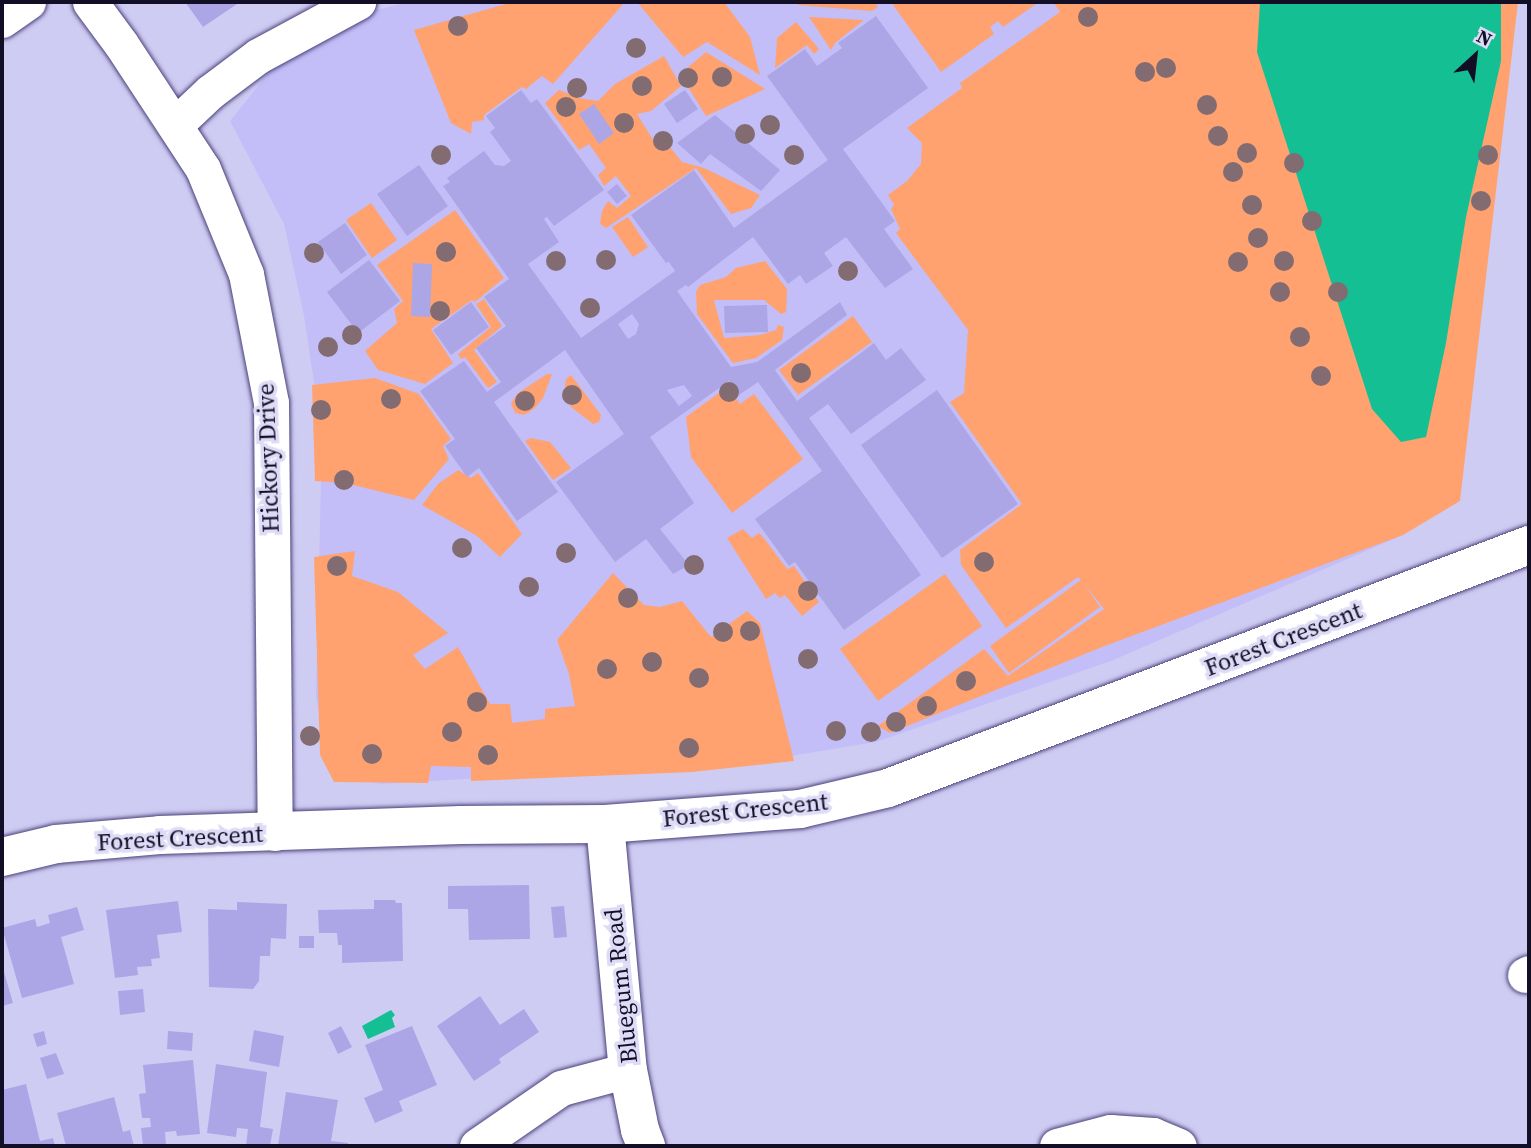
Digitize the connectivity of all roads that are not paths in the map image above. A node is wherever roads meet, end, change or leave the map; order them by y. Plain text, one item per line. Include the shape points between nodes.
1 (28, 2) edge
2 (89, 2) edge
3 (358, 2) edge
4 (2, 20) edge
5 (176, 124) junction
6 (1529, 545) edge
7 (605, 824) junction
8 (275, 833) junction
9 (2, 857) edge
10 (628, 1070) junction
11 (477, 1146) edge
12 (646, 1146) edge
13 (1057, 1146) edge
14 (1179, 1146) edge

1 - 4 street
2 - 5 street, Hickory Drive
3 - 5 street via 258,56
5 - 8 street, Hickory Drive via 203,169 246,274 271,403
6 - 7 street, Forest Crescent via 888,788 800,809
7 - 8 street, Forest Crescent
7 - 10 street, Bluegum Road
8 - 9 street, Forest Crescent via 160,835 56,845
10 - 11 street via 561,1088
10 - 12 street, Bluegum Road
13 - 14 street via 1110,1132 1153,1135

